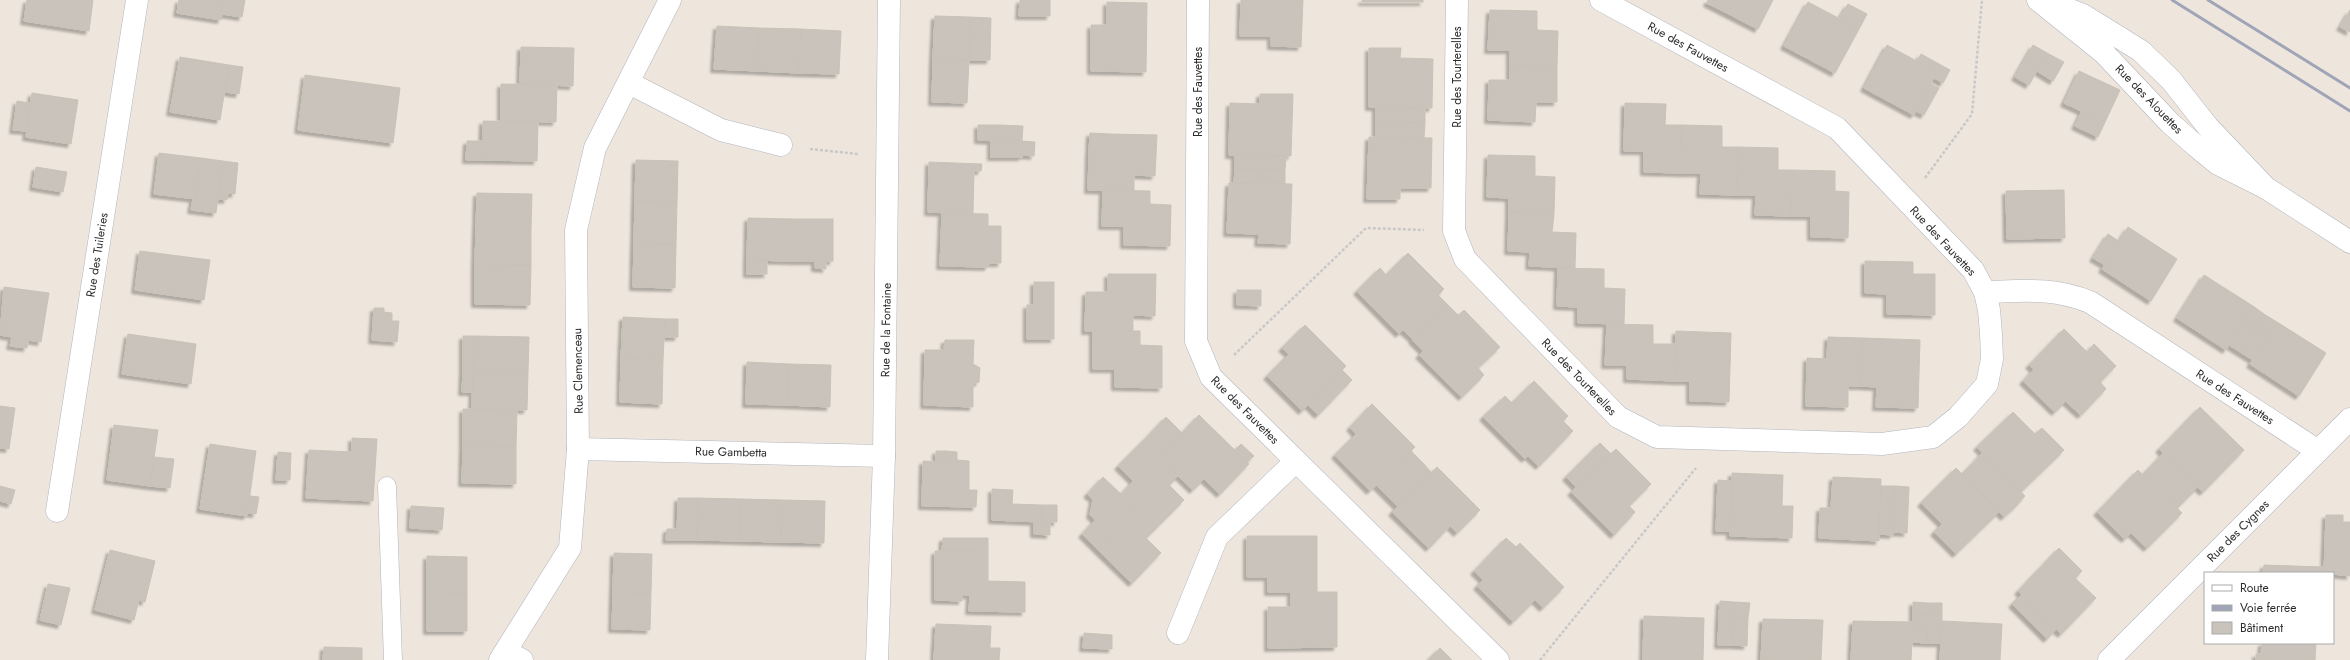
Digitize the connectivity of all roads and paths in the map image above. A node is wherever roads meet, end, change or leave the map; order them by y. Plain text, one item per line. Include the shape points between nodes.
1 (137, 0) edge
2 (670, 0) edge
3 (888, 0) edge
4 (1198, 0) edge
5 (1457, 0) edge
6 (1601, 0) edge
7 (1982, 0) edge
8 (2038, 0) edge
9 (2044, 0) edge
10 (629, 83) junction
11 (781, 145) joint
12 (887, 154) junction
13 (2266, 188) junction
14 (1908, 203) junction
15 (1454, 231) junction
16 (2350, 242) edge
17 (1985, 292) junction
18 (1211, 377) junction
19 (2350, 419) edge
20 (1720, 439) junction
21 (578, 449) junction
22 (2318, 450) junction
23 (884, 456) junction
24 (1296, 461) junction
25 (387, 486) dead end
26 (57, 511) dead end
27 (1178, 633) dead end
28 (509, 657) edge
29 (393, 660) edge
30 (877, 660) edge
31 (1498, 660) edge
32 (1540, 660) edge
33 (2109, 660) edge

1 - 26 street, Rue des Tuileries
2 - 10 street, Rue Clemenceau
3 - 12 street, Rue de la Fontaine
4 - 18 street, Rue des Fauvettes via 1196,341
5 - 15 street, Rue des Tourterelles
6 - 14 street, Rue des Fauvettes via 1837,128
7 - 14 path via 1972,114
8 - 13 street, Rue des Alouettes via 2104,53 2170,124 2196,146 2218,164
9 - 13 street, Rue des Alouettes via 2083,15 2141,51 2172,80 2208,126
10 - 11 street via 721,130
10 - 21 street, Rue Clemenceau via 595,148 576,230
11 - 12 path via 842,154
12 - 23 street, Rue de la Fontaine
13 - 16 street, Rue des Alouettes
14 - 17 street, Rue des Fauvettes via 1973,270
15 - 18 path via 1366,228
15 - 20 street, Rue des Tourterelles via 1465,259 1618,417 1657,437
17 - 20 street, Rue des Tourterelles via 1989,310 1992,359 1987,384 1958,416 1933,437 1882,444
17 - 22 street, Rue des Fauvettes via 2048,290 2070,294 2090,302
18 - 24 street, Rue des Fauvettes
19 - 22 street, Rue des Cygnes
20 - 32 path
21 - 23 street, Rue Gambetta
21 - 28 street, Rue Clemenceau via 570,548
22 - 33 street, Rue des Cygnes
23 - 30 street, Rue de la Fontaine
24 - 27 street via 1217,537
24 - 31 street, Rue des Fauvettes
25 - 29 lane

